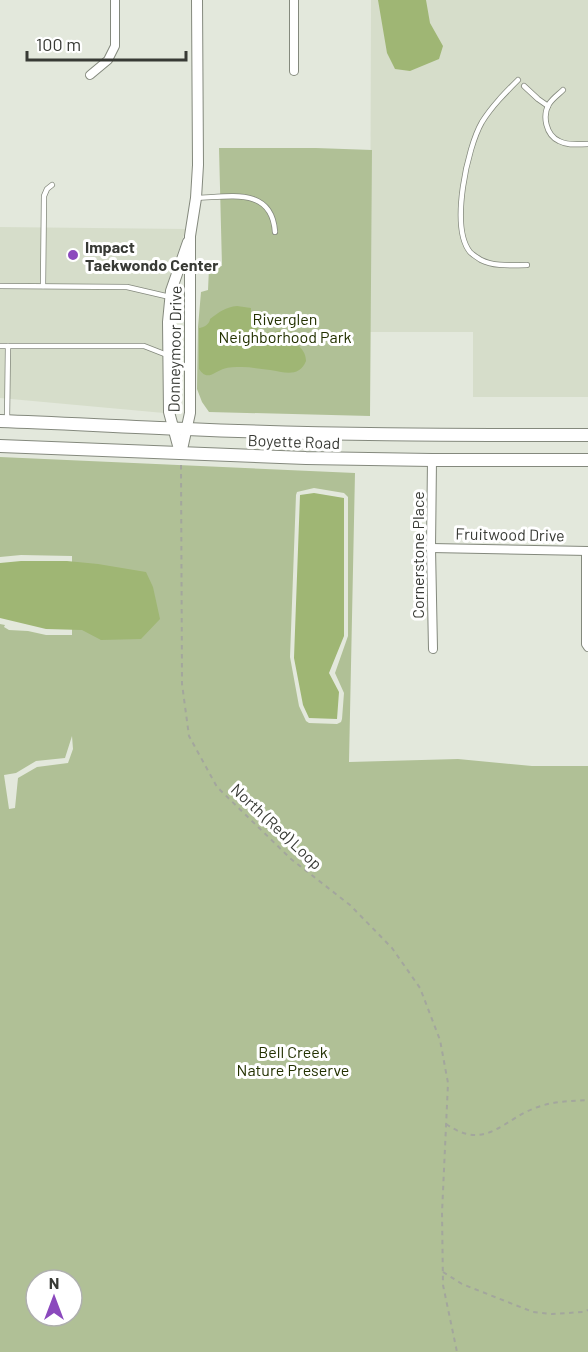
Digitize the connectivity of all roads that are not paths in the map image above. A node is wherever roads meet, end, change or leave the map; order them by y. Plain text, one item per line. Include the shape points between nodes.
1 (115, 0) edge
2 (196, 0) edge
3 (294, 0) edge
4 (294, 70) dead end
5 (90, 75) dead end
6 (518, 80) dead end
7 (524, 87) dead end
8 (563, 90) dead end
9 (548, 106) junction
10 (588, 144) edge
11 (52, 185) dead end
12 (196, 198) junction
13 (275, 232) dead end
14 (190, 236) junction
15 (527, 265) dead end
16 (0, 286) edge
17 (43, 286) junction
18 (170, 297) junction
19 (0, 346) edge
20 (8, 346) junction
21 (169, 356) junction
22 (4, 421) edge
23 (180, 429) junction
24 (588, 435) edge
25 (0, 446) edge
26 (181, 454) junction
27 (432, 460) junction
28 (588, 460) edge
29 (431, 548) junction
30 (587, 550) edge
31 (588, 647) edge
32 (433, 649) dead end

1 - 5 street via 115,46 108,60
2 - 12 street, Donneymoor Drive
3 - 4 street
6 - 15 lane via 494,105 476,135 465,171 461,218 468,247 475,256 497,265
7 - 9 lane
8 - 9 lane
9 - 10 lane via 546,124 551,135 564,143
11 - 17 lane via 44,196
12 - 13 lane via 252,197 270,212
12 - 14 street, Donneymoor Drive
14 - 18 street, Donneymoor Drive
14 - 23 street, Donneymoor Drive via 190,413
16 - 17 lane
17 - 18 lane via 127,287
18 - 21 street, Donneymoor Drive
19 - 20 lane
20 - 21 lane via 144,346
20 - 22 lane
21 - 23 street, Donneymoor Drive via 169,412
22 - 23 main road, Boyette Road
23 - 24 main road, Boyette Road
23 - 26 street, Donneymoor Drive
25 - 26 main road, Boyette Road
26 - 27 main road, Boyette Road
27 - 28 main road, Boyette Road
27 - 29 street, Cornerstone Place
29 - 30 street, Fruitwood Drive
29 - 32 street, Cornerstone Place
30 - 31 street

